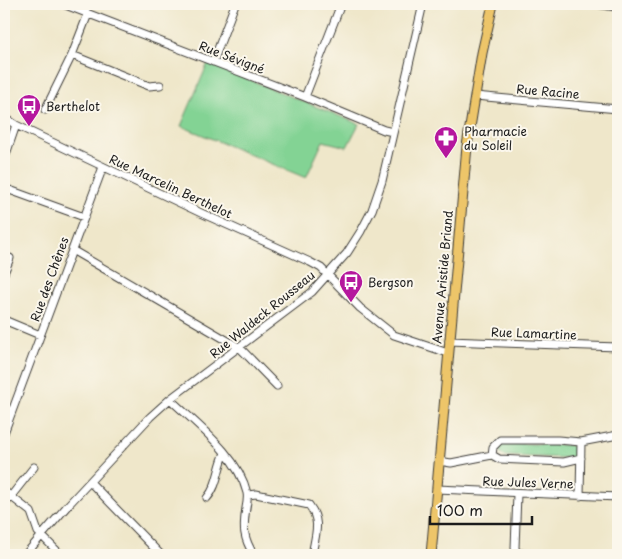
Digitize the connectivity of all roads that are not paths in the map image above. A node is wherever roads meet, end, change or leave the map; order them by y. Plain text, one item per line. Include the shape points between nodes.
1 (63, 4) edge
2 (235, 4) edge
3 (332, 4) edge
4 (423, 4) edge
5 (493, 4) edge
6 (596, 4) edge
7 (341, 5) edge
8 (616, 7) dead end
9 (88, 14) junction
10 (72, 55) junction
11 (213, 62) junction
12 (160, 85) dead end
13 (475, 96) junction
14 (305, 97) junction
15 (618, 109) edge
16 (45, 110) dead end
17 (4, 117) edge
18 (16, 125) junction
19 (394, 132) junction
20 (4, 160) edge
21 (103, 167) junction
22 (4, 188) edge
23 (84, 217) junction
24 (72, 250) junction
25 (4, 256) edge
26 (4, 273) edge
27 (328, 275) junction
28 (4, 320) edge
29 (40, 335) junction
30 (449, 341) junction
31 (618, 347) edge
32 (240, 348) junction
33 (448, 353) junction
34 (277, 386) dead end
35 (170, 399) junction
36 (4, 434) edge
37 (618, 435) edge
38 (581, 442) junction
39 (226, 453) junction
40 (492, 455) junction
41 (581, 458) junction
42 (439, 462) junction
43 (34, 466) dead end
44 (90, 482) junction
45 (437, 489) junction
46 (4, 491) edge
47 (517, 494) junction
48 (248, 495) junction
49 (10, 496) junction
50 (580, 496) junction
51 (618, 497) edge
52 (207, 498) dead end
53 (4, 505) edge
54 (42, 535) junction
55 (25, 555) edge
56 (61, 555) edge
57 (161, 555) edge
58 (254, 555) edge
59 (312, 555) edge
60 (431, 555) edge
61 (547, 555) edge

1 - 9 street, Rue Sévigné
2 - 11 street
3 - 7 street
4 - 19 street, Rue Waldeck Rousseau
5 - 13 main road, Avenue Aristide Briand
6 - 8 street
7 - 14 street
9 - 10 street
9 - 11 street, Rue Sévigné
10 - 12 street via 149,86
10 - 16 street
11 - 14 street, Rue Sévigné
13 - 15 street, Rue Racine
13 - 30 main road, Avenue Aristide Briand via 467,146
14 - 19 street, Rue Sévigné
17 - 18 street, Rue Marcelin Berthelot
18 - 20 street
18 - 21 street, Rue Marcelin Berthelot
19 - 27 street, Rue Waldeck Rousseau via 372,210 347,253
21 - 23 street, Rue des Chênes
21 - 27 street, Rue Marcelin Berthelot via 310,262
22 - 23 street
23 - 24 street, Rue des Chênes
24 - 29 street, Rue des Chênes
24 - 32 street
25 - 26 street via 10,258
27 - 32 street, Rue Waldeck Rousseau via 312,292
27 - 33 street, Rue Marcelin Berthelot via 367,314 394,335
28 - 29 street
29 - 36 street, Rue des Chênes
30 - 31 street, Rue Lamartine
30 - 33 main road, Avenue Aristide Briand
32 - 34 street
32 - 35 street, Rue Waldeck Rousseau
33 - 42 main road, Avenue Aristide Briand
35 - 39 street
35 - 44 street, Rue Waldeck Rousseau
37 - 38 street
38 - 40 street via 500,440 493,447
38 - 41 street
39 - 48 street
39 - 52 street via 212,493
40 - 41 street via 499,459 564,462
40 - 42 street via 451,463
41 - 50 street
42 - 45 main road, Avenue Aristide Briand
43 - 49 street
44 - 54 street, Rue Waldeck Rousseau
44 - 57 street
45 - 47 street, Rue Jules Verne
45 - 60 main road, Avenue Aristide Briand
46 - 49 street
47 - 50 street, Rue Jules Verne
47 - 61 street via 517,553
48 - 58 street via 244,531
48 - 59 street via 308,505 317,522
49 - 53 street
49 - 54 street via 30,512
50 - 51 street, Rue Jules Verne
54 - 55 street, Rue Waldeck Rousseau
54 - 56 street

